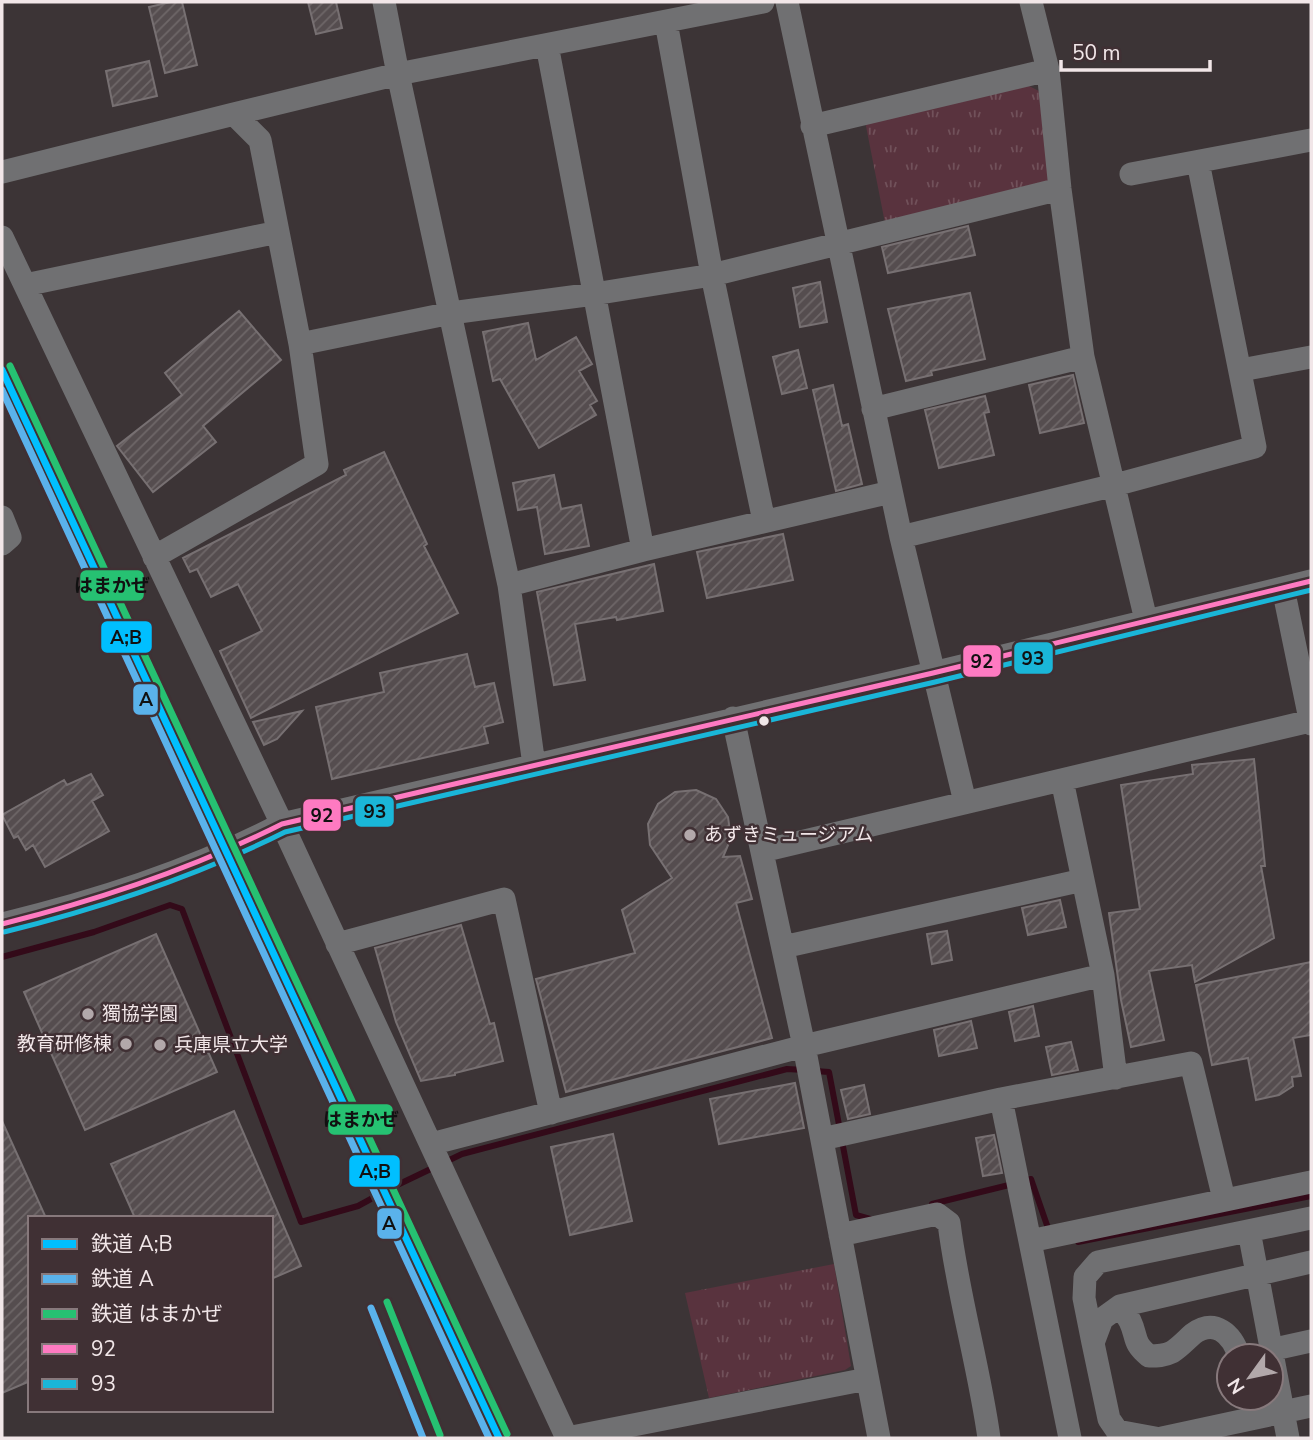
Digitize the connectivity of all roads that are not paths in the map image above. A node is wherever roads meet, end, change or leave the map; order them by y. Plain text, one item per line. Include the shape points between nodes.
1 (384, 2) edge
2 (763, 2) edge
3 (787, 2) edge
4 (1031, 2) edge
5 (695, 9) edge
6 (666, 22) junction
7 (547, 45) junction
8 (1048, 69) junction
9 (398, 74) junction
10 (234, 114) junction
11 (812, 125) junction
12 (1311, 140) edge
13 (1198, 162) junction
14 (2, 172) edge
15 (1131, 174) dead end
16 (1060, 189) junction
17 (278, 232) junction
18 (2, 237) edge
19 (837, 244) junction
20 (712, 275) junction
21 (25, 285) junction
22 (594, 294) junction
23 (451, 313) junction
24 (299, 344) junction
25 (1083, 357) junction
26 (1311, 357) edge
27 (1241, 370) junction
28 (873, 409) junction
29 (1115, 485) junction
30 (891, 492) junction
31 (2, 517) edge
32 (764, 521) junction
33 (901, 537) junction
34 (2, 544) edge
35 (643, 550) junction
36 (154, 557) junction
37 (1311, 581) edge
38 (509, 585) junction
39 (1283, 588) junction
40 (1146, 620) junction
41 (933, 673) junction
42 (733, 718) junction
43 (1311, 722) edge
44 (534, 765) junction
45 (1062, 780) junction
46 (965, 802) junction
47 (282, 824) junction
48 (762, 851) junction
49 (1083, 880) junction
50 (2, 924) edge
51 (337, 944) junction
52 (783, 947) junction
53 (1103, 975) junction
54 (804, 1046) junction
55 (1116, 1078) junction
56 (1001, 1099) junction
57 (551, 1113) junction
58 (835, 1136) junction
59 (431, 1144) junction
60 (1311, 1182) edge
61 (1224, 1199) junction
62 (1311, 1219) edge
63 (1248, 1231) junction
64 (840, 1235) junction
65 (1030, 1241) junction
66 (1311, 1262) edge
67 (1255, 1275) junction
68 (1120, 1306) junction
69 (1311, 1341) edge
70 (1233, 1342) edge
71 (1268, 1342) edge
72 (1093, 1343) junction
73 (1285, 1353) edge
74 (867, 1379) junction
75 (1311, 1406) edge
76 (1285, 1411) edge
77 (1282, 1412) joint
78 (1120, 1435) edge
79 (567, 1438) edge
80 (879, 1438) edge
81 (989, 1438) edge
82 (1070, 1438) edge
83 (1155, 1438) edge
84 (1162, 1438) edge
85 (1288, 1438) edge

1 - 9 street
2 - 5 street
3 - 11 street
4 - 8 street
5 - 6 street
6 - 7 street
6 - 20 street
7 - 9 street
7 - 22 street
8 - 11 street
8 - 16 street
9 - 10 street
9 - 23 street
10 - 14 street
10 - 17 street via 260,139
11 - 19 street
12 - 13 street
13 - 15 street
13 - 27 street
16 - 19 street
16 - 25 street
17 - 21 street
17 - 24 street
18 - 21 street
19 - 20 street
19 - 28 street
20 - 22 street
20 - 32 street
21 - 36 street
22 - 23 street
22 - 35 street
23 - 24 street
23 - 38 street
24 - 36 street via 317,464
25 - 28 street
25 - 29 street
26 - 27 street
27 - 29 street via 1255,447
28 - 30 street
29 - 33 street
29 - 40 street
30 - 32 street
30 - 33 street
31 - 34 street via 10,537
32 - 35 street
33 - 41 street
35 - 38 street
36 - 47 street
37 - 39 street
38 - 44 street
39 - 40 street
39 - 43 street
40 - 41 street
41 - 42 street
41 - 46 street
42 - 44 street
42 - 48 street
43 - 45 street
44 - 47 street
45 - 46 street
45 - 49 street
46 - 48 street
47 - 50 street via 237,848 65,909
47 - 51 street
48 - 52 street
49 - 52 street
49 - 53 street
51 - 57 street via 504,900
51 - 59 street
52 - 54 street
53 - 54 street
53 - 55 street
54 - 57 street
54 - 58 street
55 - 56 street
55 - 61 street via 1191,1063
56 - 58 street
56 - 65 street
57 - 59 street
58 - 64 street
59 - 79 street
60 - 61 street
61 - 65 street
62 - 63 street
63 - 67 street
63 - 72 street via 1098,1262 1086,1277 1084,1298
64 - 74 street
64 - 81 street via 937,1214 949,1223
65 - 82 street
66 - 67 street
67 - 68 street
67 - 71 street
68 - 70 street via 1134,1338 1149,1356 1173,1351 1202,1328 1220,1329
68 - 72 street via 1102,1319
69 - 73 street
72 - 78 street via 1109,1419
74 - 79 street
74 - 80 street
75 - 76 street
77 - 84 street
77 - 85 street
78 - 83 street

